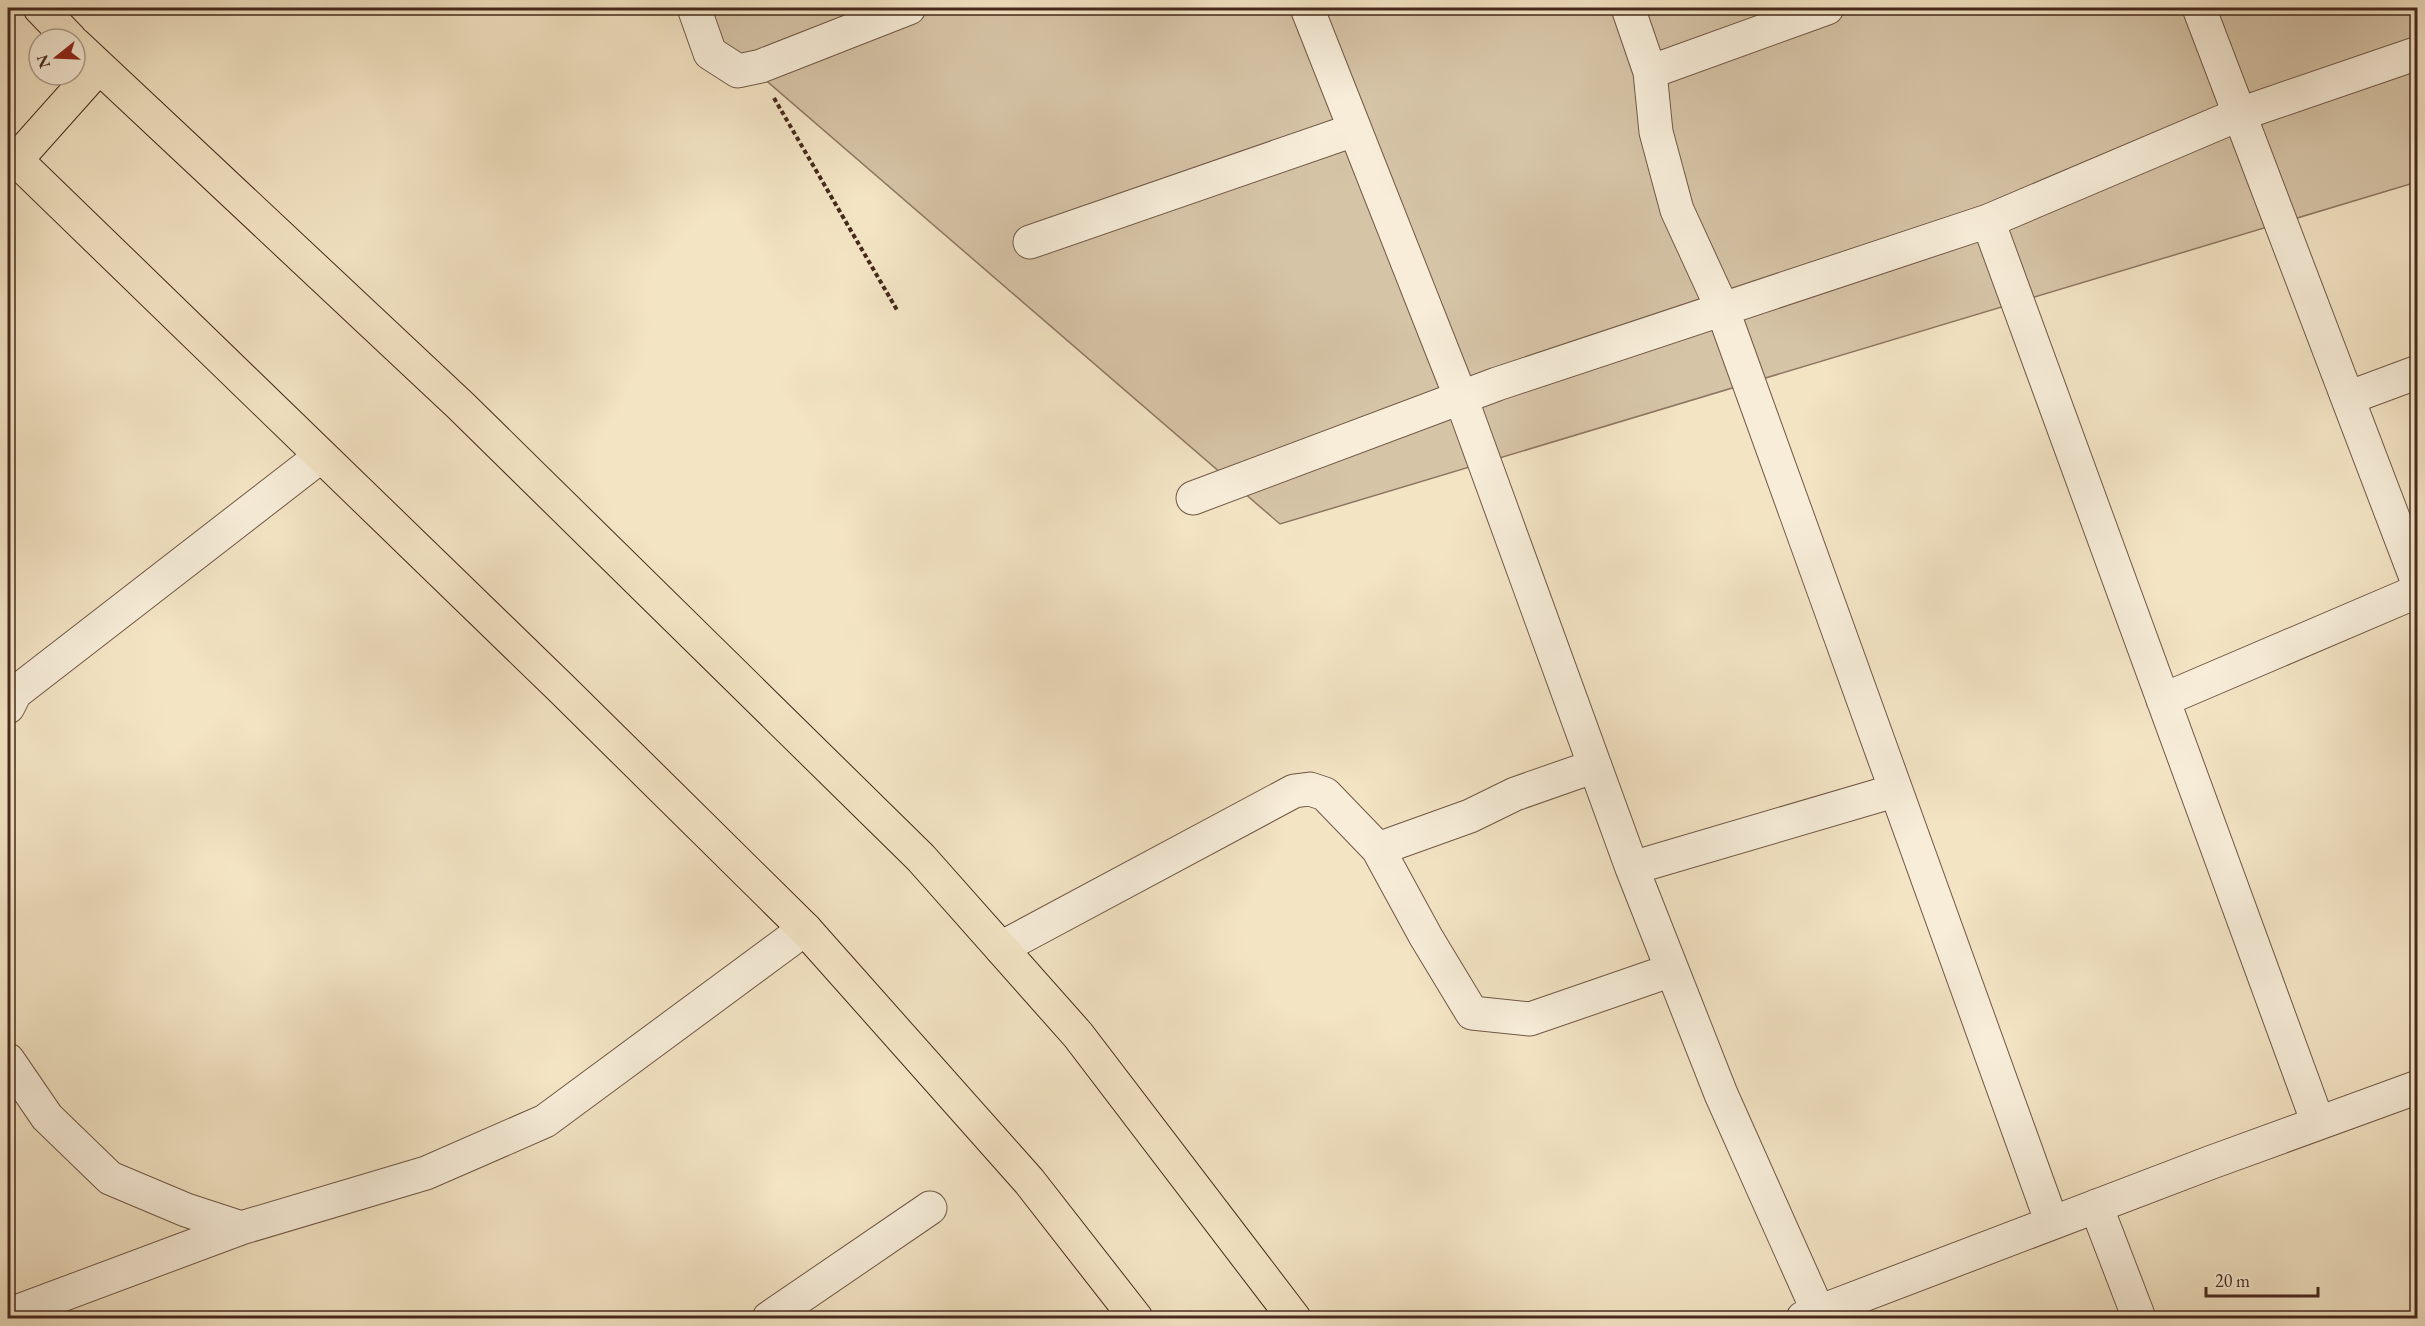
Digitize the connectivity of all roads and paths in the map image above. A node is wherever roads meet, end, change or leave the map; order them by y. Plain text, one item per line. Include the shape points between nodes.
1 (40, 8) edge
2 (694, 8) edge
3 (909, 8) edge
4 (1307, 8) edge
5 (1628, 8) edge
6 (1827, 8) edge
7 (2199, 8) edge
8 (58, 27) edge
9 (2418, 53) edge
10 (87, 57) edge
11 (761, 66) junction
12 (98, 68) junction
13 (1650, 72) junction
14 (2240, 114) junction
15 (1354, 130) junction
16 (12, 156) edge
17 (1988, 221) junction
18 (1030, 242) dead end
19 (1722, 308) junction
20 (897, 310) dead end
21 (2418, 372) edge
22 (1461, 398) junction
23 (2348, 398) junction
24 (321, 456) junction
25 (1193, 498) dead end
26 (2418, 583) edge
27 (2418, 591) edge
28 (10, 695) edge
29 (2163, 700) junction
30 (1595, 766) junction
31 (1894, 791) junction
32 (1378, 849) junction
33 (1632, 868) junction
34 (805, 929) junction
35 (1001, 948) junction
36 (1672, 969) junction
37 (8, 1060) edge
38 (2418, 1087) edge
39 (2318, 1123) junction
40 (2096, 1206) junction
41 (930, 1208) dead end
42 (2052, 1223) junction
43 (241, 1228) junction
44 (8, 1315) edge
45 (1814, 1316) edge
46 (769, 1318) edge
47 (1136, 1318) edge
48 (1294, 1318) edge
49 (2139, 1318) edge

1 - 8 main road
2 - 11 street via 710,53 738,71
3 - 11 street
4 - 15 street
5 - 13 street
6 - 13 street
7 - 14 street
9 - 14 street
10 - 12 main road
11 - 20 path via 774,98
12 - 16 main road
12 - 35 main road via 460,406 921,858
13 - 19 street via 1656,132 1677,210
14 - 17 street
14 - 23 street
15 - 18 street
15 - 22 street
16 - 24 main road
17 - 19 street
17 - 29 street
19 - 22 street
19 - 31 street
21 - 23 street
22 - 25 street
22 - 30 street
23 - 26 street
24 - 28 street
24 - 34 main road
27 - 29 street
29 - 39 street
30 - 32 street
30 - 33 street
31 - 33 street
31 - 42 street
32 - 35 street via 1325,794 1310,789 1293,791
32 - 36 street via 1472,1013 1530,1019
33 - 36 street
34 - 43 street via 545,1120 426,1173
34 - 47 main road via 1029,1181
35 - 48 main road via 1078,1035
36 - 45 street
37 - 43 street via 47,1117 110,1178
38 - 39 street
39 - 40 street
40 - 42 street
40 - 49 street
41 - 46 street
42 - 45 street
43 - 44 street

